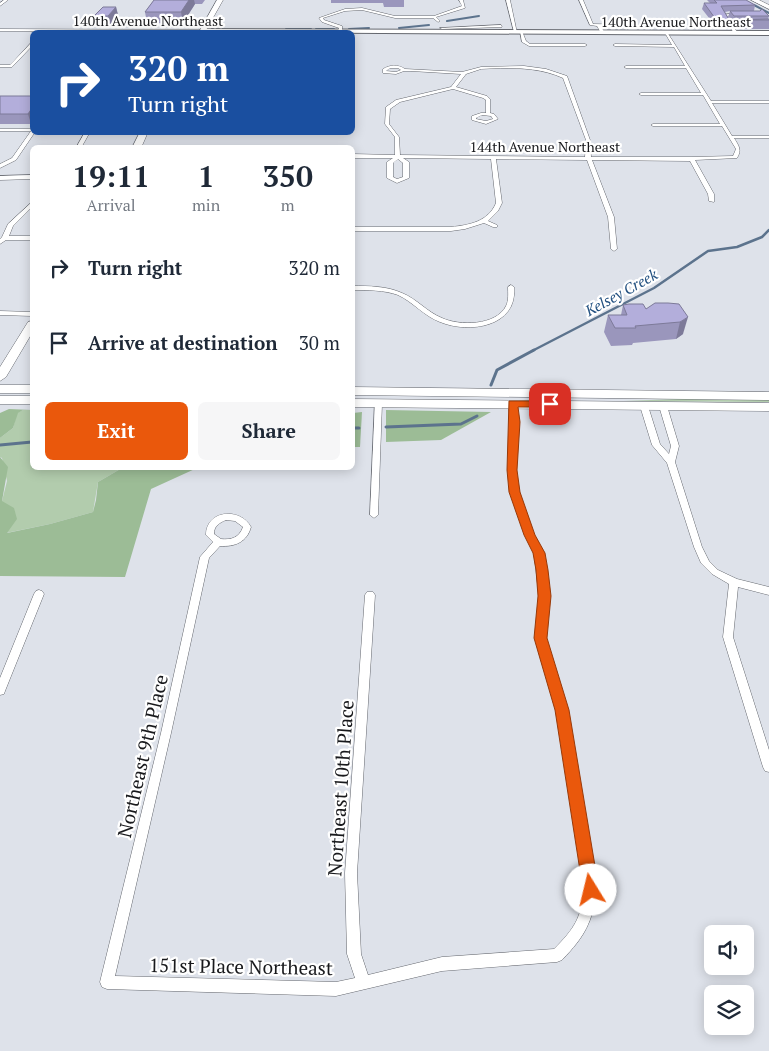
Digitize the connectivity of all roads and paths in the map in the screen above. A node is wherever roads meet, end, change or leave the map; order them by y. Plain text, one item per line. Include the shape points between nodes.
1 (6, 0) edge
2 (220, 0) edge
3 (462, 0) edge
4 (508, 0) edge
5 (581, 0) edge
6 (754, 0) edge
7 (0, 5) edge
8 (769, 7) edge
9 (745, 14) edge
10 (434, 17) junction
11 (629, 17) dead end
12 (598, 25) junction
13 (634, 25) junction
14 (730, 25) junction
15 (740, 25) edge
16 (501, 26) dead end
17 (0, 30) edge
18 (204, 30) edge
19 (340, 30) edge
20 (442, 30) junction
21 (30, 31) edge
22 (355, 32) edge
23 (519, 32) junction
24 (602, 32) junction
25 (639, 33) junction
26 (667, 33) junction
27 (736, 33) junction
28 (769, 33) edge
29 (585, 45) dead end
30 (615, 45) dead end
31 (30, 46) edge
32 (674, 46) junction
33 (0, 66) edge
34 (11, 66) joint
35 (626, 67) dead end
36 (687, 67) junction
37 (404, 70) dead end
38 (464, 73) junction
39 (562, 75) joint
40 (453, 88) junction
41 (640, 94) dead end
42 (704, 94) junction
43 (708, 102) junction
44 (769, 102) edge
45 (488, 114) dead end
46 (653, 125) dead end
47 (723, 125) junction
48 (0, 130) edge
49 (30, 131) edge
50 (30, 135) edge
51 (730, 137) junction
52 (769, 137) edge
53 (355, 156) edge
54 (398, 157) junction
55 (493, 157) junction
56 (589, 158) junction
57 (692, 159) junction
58 (0, 166) edge
59 (30, 177) edge
60 (0, 178) edge
61 (712, 200) dead end
62 (30, 206) edge
63 (484, 221) junction
64 (495, 226) dead end
65 (355, 229) edge
66 (30, 238) edge
67 (3, 240) edge
68 (614, 249) dead end
69 (511, 287) dead end
70 (355, 288) edge
71 (0, 313) edge
72 (30, 314) edge
73 (30, 327) edge
74 (0, 378) edge
75 (0, 389) edge
76 (30, 389) edge
77 (355, 391) edge
78 (769, 396) edge
79 (0, 400) edge
80 (30, 400) edge
81 (647, 401) junction
82 (355, 403) edge
83 (378, 403) junction
84 (512, 404) junction
85 (663, 406) junction
86 (769, 407) edge
87 (671, 462) junction
88 (374, 515) dead end
89 (218, 542) dead end
90 (734, 582) junction
91 (769, 591) edge
92 (39, 594) dead end
93 (370, 595) dead end
94 (0, 691) edge
95 (769, 767) edge
96 (574, 938) joint
97 (363, 981) junction
98 (107, 982) joint

1 - 7 street
2 - 18 main road
3 - 10 street via 465,5 462,8
4 - 23 street
5 - 12 street via 592,25
6 - 8 main road
9 - 14 street via 722,14
10 - 19 street via 395,17 362,9 345,10 320,19 341,27
10 - 20 street
11 - 13 street
12 - 13 street
12 - 24 street
13 - 25 street
14 - 15 street
14 - 27 street
16 - 20 street
17 - 21 street, 140th Avenue Northeast
20 - 22 main road, 140th Avenue Northeast
20 - 23 main road, 140th Avenue Northeast
23 - 24 main road, 140th Avenue Northeast
23 - 29 street via 527,44
24 - 25 main road, 140th Avenue Northeast
25 - 26 main road, 140th Avenue Northeast
26 - 27 main road, 140th Avenue Northeast
26 - 32 street
27 - 28 main road, 140th Avenue Northeast
30 - 32 street
31 - 34 street
32 - 36 street
33 - 34 street
35 - 36 street
36 - 42 street
37 - 38 street
38 - 39 street via 485,68 536,68
38 - 40 street
39 - 56 street via 568,80 588,140
40 - 45 street via 485,97
40 - 54 street via 398,101 388,108 387,128 397,137
41 - 42 street
42 - 43 street
43 - 44 street
43 - 47 street
46 - 47 street
47 - 51 street
48 - 49 street
50 - 58 street via 14,158
51 - 52 street
51 - 57 street, 144th Avenue Northeast via 738,149 737,155
53 - 54 street, 144th Avenue Northeast
54 - 54 street via 390,162 390,178 397,182 406,178 406,162
54 - 55 street, 144th Avenue Northeast
55 - 56 street, 144th Avenue Northeast
55 - 63 street via 499,203 498,209
56 - 57 street, 144th Avenue Northeast
56 - 68 street via 611,218
57 - 61 street
59 - 60 street
62 - 67 street via 10,225
63 - 64 street
63 - 65 street via 451,229
66 - 67 street
69 - 70 street via 512,298 506,312 487,322 466,325 442,321 395,292
71 - 72 street
73 - 74 main road
75 - 76 main road
77 - 81 main road via 512,392
78 - 81 main road
79 - 80 main road
81 - 84 main road via 627,406
81 - 85 main road
81 - 87 street via 656,445
82 - 83 main road
83 - 84 main road
83 - 88 street
84 - 96 street via 515,492 539,553 544,596 540,638 562,710 591,890 584,926
85 - 86 main road
85 - 87 street via 675,446
87 - 90 street via 706,563
89 - 98 street, Northeast 9th Place via 205,557
90 - 91 street
90 - 95 street via 728,637
92 - 94 street
93 - 97 street, Northeast 10th Place via 351,874 354,954
96 - 97 street, 151st Place Northeast via 557,955 442,964
97 - 98 street, 151st Place Northeast via 336,989

